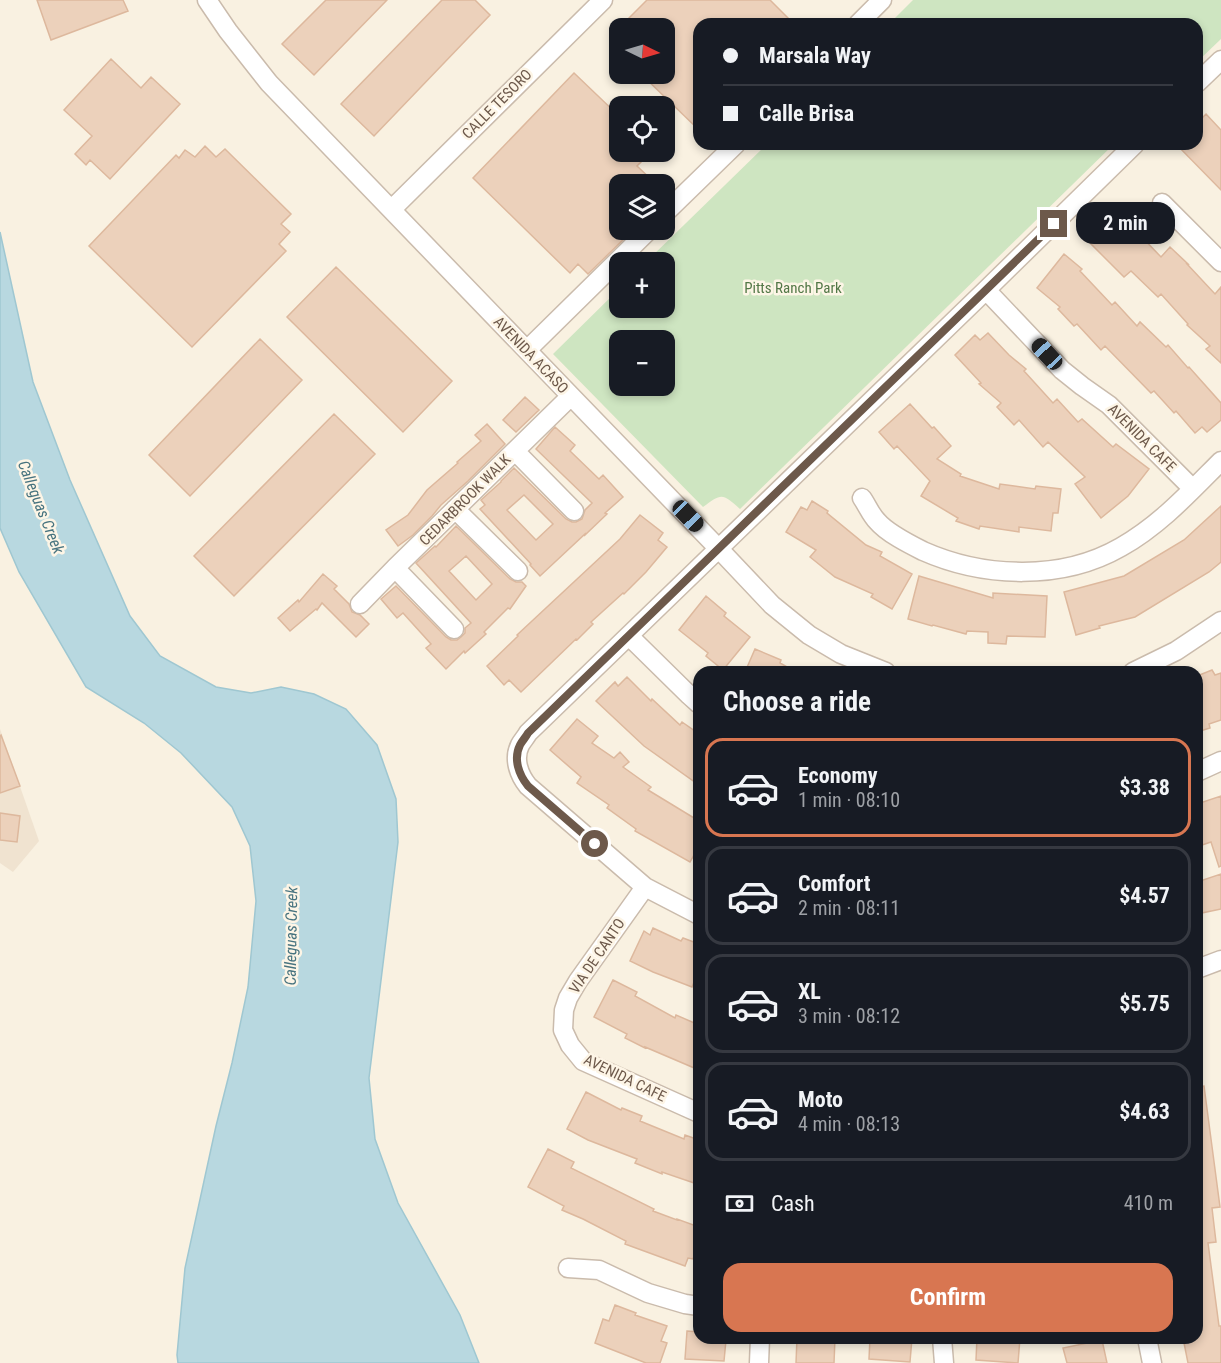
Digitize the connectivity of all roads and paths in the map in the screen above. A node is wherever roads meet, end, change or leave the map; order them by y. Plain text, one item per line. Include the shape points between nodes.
1 (207, 0) edge
2 (603, 0) edge
3 (882, 0) edge
4 (864, 18) edge
5 (1221, 60) edge
6 (1203, 77) edge
7 (730, 150) edge
8 (1130, 150) edge
9 (1162, 202) dead end
10 (675, 203) edge
11 (392, 209) junction
12 (639, 240) edge
13 (1221, 262) edge
14 (986, 290) junction
15 (526, 350) junction
16 (571, 396) junction
17 (515, 451) junction
18 (1221, 461) edge
19 (1193, 489) junction
20 (862, 498) dead end
21 (455, 509) junction
22 (574, 511) dead end
23 (719, 549) junction
24 (395, 568) junction
25 (518, 571) dead end
26 (360, 605) dead end
27 (1221, 621) edge
28 (454, 629) dead end
29 (629, 636) junction
30 (871, 666) edge
31 (1145, 666) edge
32 (693, 699) edge
33 (1221, 761) edge
34 (1203, 769) edge
35 (645, 887) junction
36 (693, 912) edge
37 (1221, 960) edge
38 (1203, 967) edge
39 (563, 1030) joint
40 (693, 1110) edge
41 (568, 1268) dead end
42 (693, 1305) edge
43 (760, 1344) edge
44 (942, 1344) edge
45 (1148, 1344) edge
46 (759, 1363) edge
47 (944, 1363) edge
48 (1152, 1363) edge

1 - 11 street, AVENIDA ACASO via 269,83
2 - 11 street, CALLE TESORO
3 - 4 street
5 - 6 street
7 - 10 street
8 - 14 street
9 - 13 street
11 - 15 street, AVENIDA ACASO
12 - 15 street
14 - 19 street, AVENIDA CAFE via 1062,370 1109,405
14 - 23 street
15 - 16 street, AVENIDA ACASO
16 - 17 street, CEDARBROOK WALK
16 - 23 street, AVENIDA ACASO
17 - 21 street, CEDARBROOK WALK
17 - 22 street
18 - 19 street
19 - 20 street via 1156,524 1119,549 1067,568 1012,572 961,564 905,543 877,521
21 - 24 street, CEDARBROOK WALK
21 - 25 street
23 - 29 street
23 - 30 street, AVENIDA ACASO via 772,605 809,635
24 - 26 street, CEDARBROOK WALK
24 - 28 street
27 - 31 street
29 - 32 street
29 - 35 street via 528,733 519,746 517,763 528,786
33 - 34 street
35 - 36 street
35 - 39 street, VIA DE CANTO via 568,998
37 - 38 street
39 - 40 street, AVENIDA CAFE via 583,1061
41 - 42 street via 599,1270 648,1293
43 - 46 street
44 - 47 street
45 - 48 street

